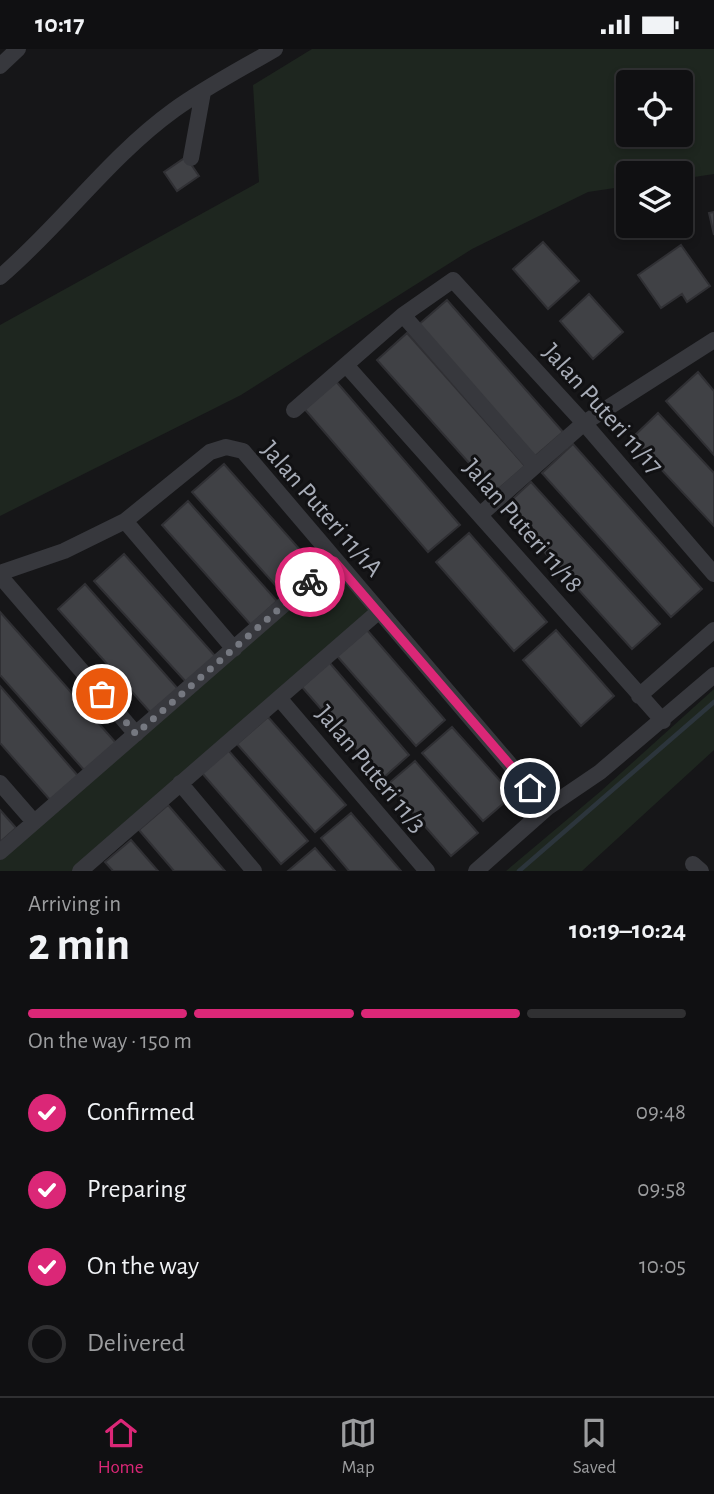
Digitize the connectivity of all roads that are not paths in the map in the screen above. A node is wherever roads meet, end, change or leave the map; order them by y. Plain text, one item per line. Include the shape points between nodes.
1 (18, 49) edge
2 (275, 49) edge
3 (0, 67) edge
4 (203, 92) junction
5 (191, 158) dead end
6 (0, 277) edge
7 (403, 315) junction
8 (711, 348) edge
9 (346, 365) junction
10 (294, 410) dead end
11 (584, 423) junction
12 (535, 467) junction
13 (481, 514) junction
14 (125, 521) junction
15 (334, 561) junction
16 (0, 574) edge
17 (714, 574) edge
18 (378, 612) junction
19 (714, 629) edge
20 (234, 649) junction
21 (714, 675) edge
22 (639, 696) junction
23 (279, 698) junction
24 (663, 721) junction
25 (136, 734) junction
26 (0, 783) edge
27 (180, 783) junction
28 (547, 808) junction
29 (34, 823) junction
30 (0, 852) edge
31 (80, 871) edge
32 (254, 871) edge
33 (427, 871) edge
34 (476, 871) edge

1 - 3 street
2 - 4 street
4 - 5 street
4 - 6 street via 173,111 125,153
7 - 9 street
7 - 11 street, Jalan Puteri 11/17 via 453,280
7 - 12 street
8 - 11 street
9 - 10 street
9 - 13 street, Jalan Puteri 11/18
11 - 12 street
11 - 17 street, Jalan Puteri 11/17
12 - 13 street
13 - 22 street, Jalan Puteri 11/18
14 - 15 street, Jalan Puteri 11/1A via 210,451 226,447 243,451
14 - 16 street, Jalan Puteri 11/1A via 64,551
14 - 20 street
15 - 18 street, Jalan Puteri 11/1A
15 - 20 street
16 - 25 street
18 - 23 street
18 - 28 street, Jalan Puteri 11/1A
19 - 22 street
20 - 25 street
21 - 24 street
22 - 24 street, Jalan Puteri 11/18
23 - 27 street
23 - 33 street, Jalan Puteri 11/3
24 - 28 street
25 - 29 street
26 - 29 street
27 - 31 street
27 - 32 street
28 - 34 street
29 - 30 street

